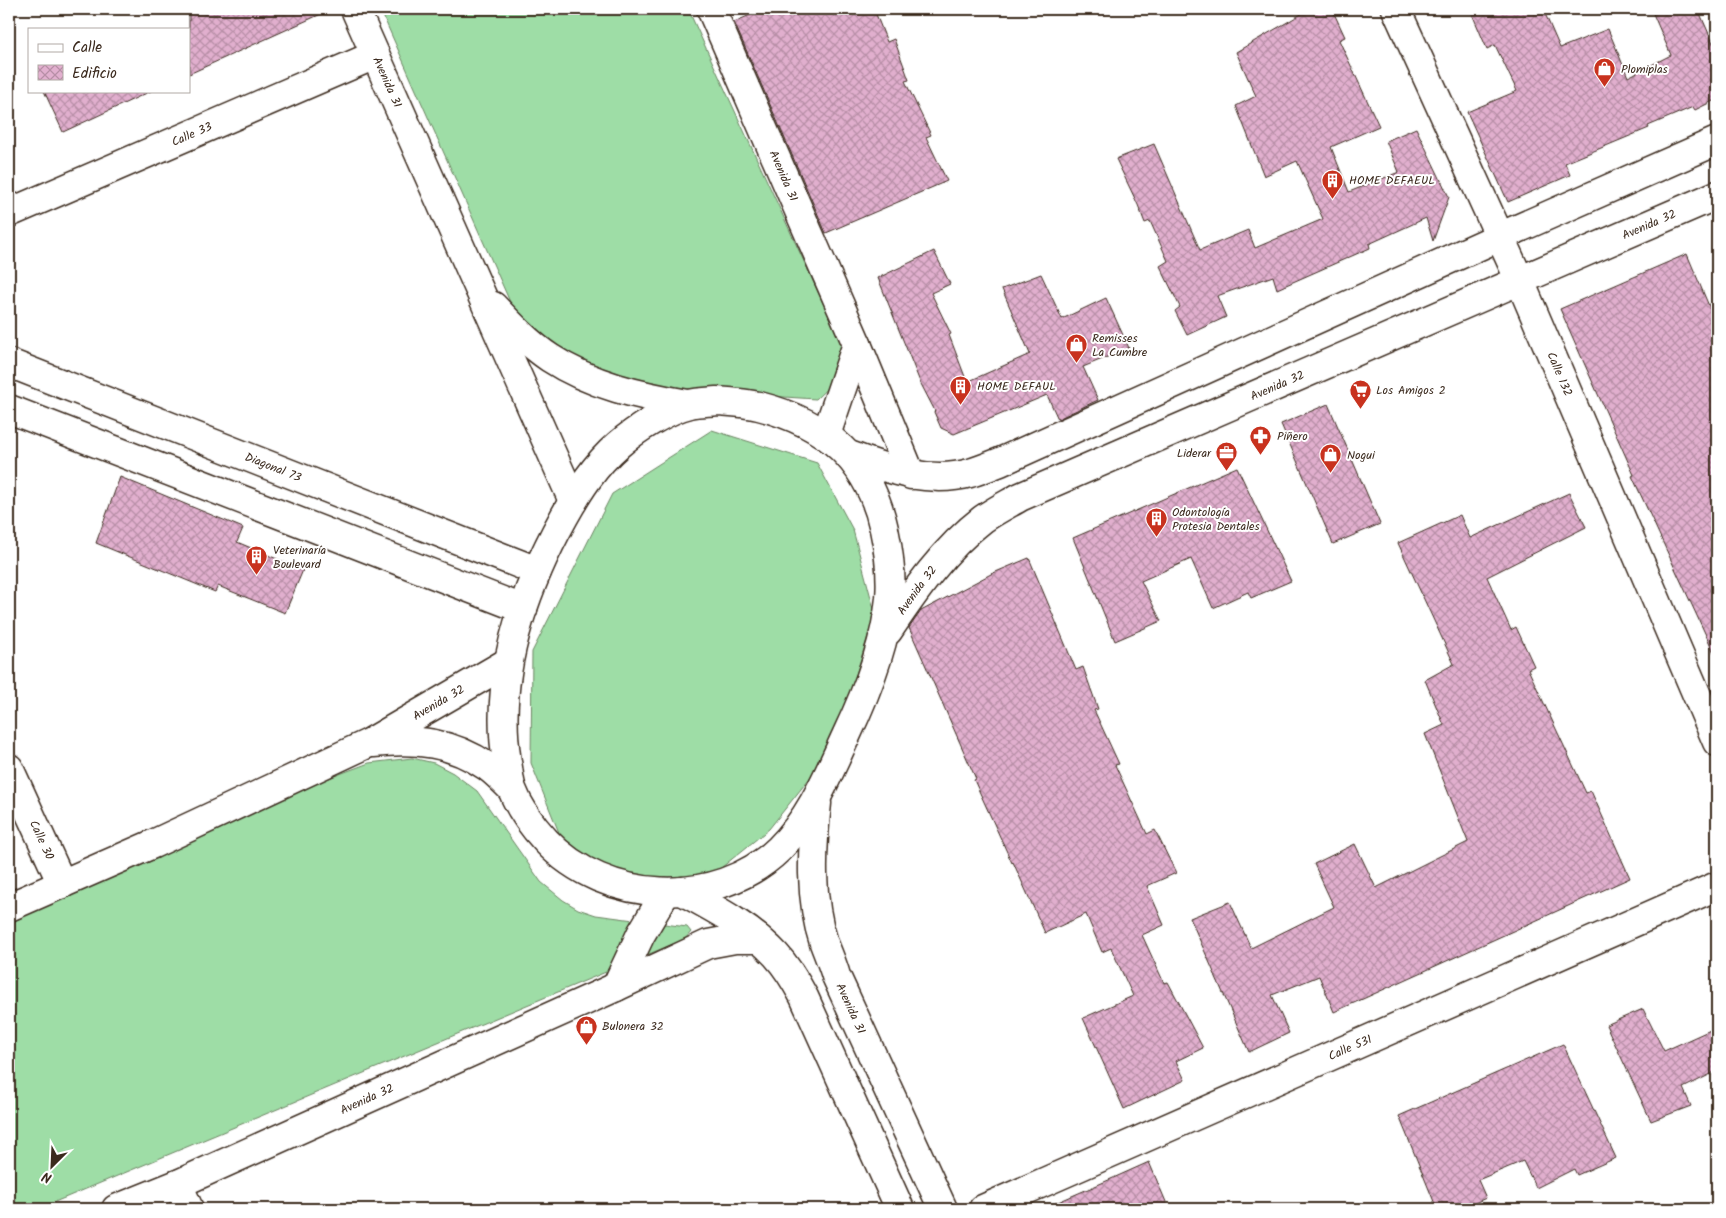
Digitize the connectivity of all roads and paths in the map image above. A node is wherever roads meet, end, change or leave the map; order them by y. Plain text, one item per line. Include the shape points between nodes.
1 (355, 9) edge
2 (711, 9) edge
3 (1396, 9) edge
4 (375, 55) junction
5 (1717, 141) edge
6 (1717, 195) edge
7 (9, 213) edge
8 (1499, 237) junction
9 (1520, 281) junction
10 (480, 293) junction
11 (857, 344) junction
12 (9, 364) edge
13 (688, 404) junction
14 (9, 409) edge
15 (826, 434) junction
16 (852, 456) junction
17 (911, 475) junction
18 (573, 501) junction
19 (537, 571) junction
20 (523, 609) junction
21 (883, 638) junction
22 (508, 662) junction
23 (1717, 742) edge
24 (369, 743) junction
25 (9, 768) edge
26 (511, 788) junction
27 (818, 796) junction
28 (62, 884) junction
29 (1717, 886) edge
30 (674, 892) junction
31 (9, 907) edge
32 (759, 939) junction
33 (616, 987) junction
34 (178, 1184) junction
35 (116, 1209) edge
36 (189, 1209) edge
37 (900, 1209) edge
38 (942, 1209) edge
39 (983, 1209) edge

1 - 4 main road, Avenida 31
2 - 11 main road, Avenida 31
3 - 8 main road, Calle 132
4 - 7 main road, Calle 33
4 - 10 main road, Avenida 31
5 - 8 main road
6 - 9 main road, Avenida 32
8 - 9 main road, Calle 132
8 - 17 main road via 1000,462 969,473
9 - 21 main road, Avenida 32 via 1020,497 983,519 951,548
9 - 23 main road, Calle 132
10 - 13 main road, Avenida 31 via 521,335 550,358 576,372 603,384
10 - 18 main road, Avenida 31
11 - 15 main road
11 - 17 main road, Avenida 31
12 - 19 main road, Diagonal 73
13 - 15 main road via 718,401 756,405 792,416
13 - 18 main road via 647,423 617,446 592,472
14 - 20 main road
15 - 16 main road
16 - 17 main road
16 - 21 main road via 869,485 881,516 890,556 890,598
18 - 19 main road
19 - 20 main road
20 - 22 main road
21 - 27 main road via 860,707
22 - 24 main road, Avenida 32
22 - 26 main road via 503,704
24 - 26 main road, Avenida 32 via 431,742 461,752 488,767
24 - 28 main road, Avenida 32
25 - 28 main road, Calle 30
26 - 30 main road via 547,842 573,864 602,879 633,889
27 - 30 main road via 800,826 776,851 748,871 716,885
27 - 38 main road, Avenida 31 via 812,872 824,943
28 - 31 main road, Avenida 32
29 - 39 main road, Calle 531
30 - 32 main road via 736,922
30 - 33 main road via 641,934
32 - 33 main road, Avenida 32 via 708,944
32 - 37 main road via 776,954 804,996
33 - 34 main road, Avenida 32
34 - 35 main road, Avenida 32
34 - 36 main road

